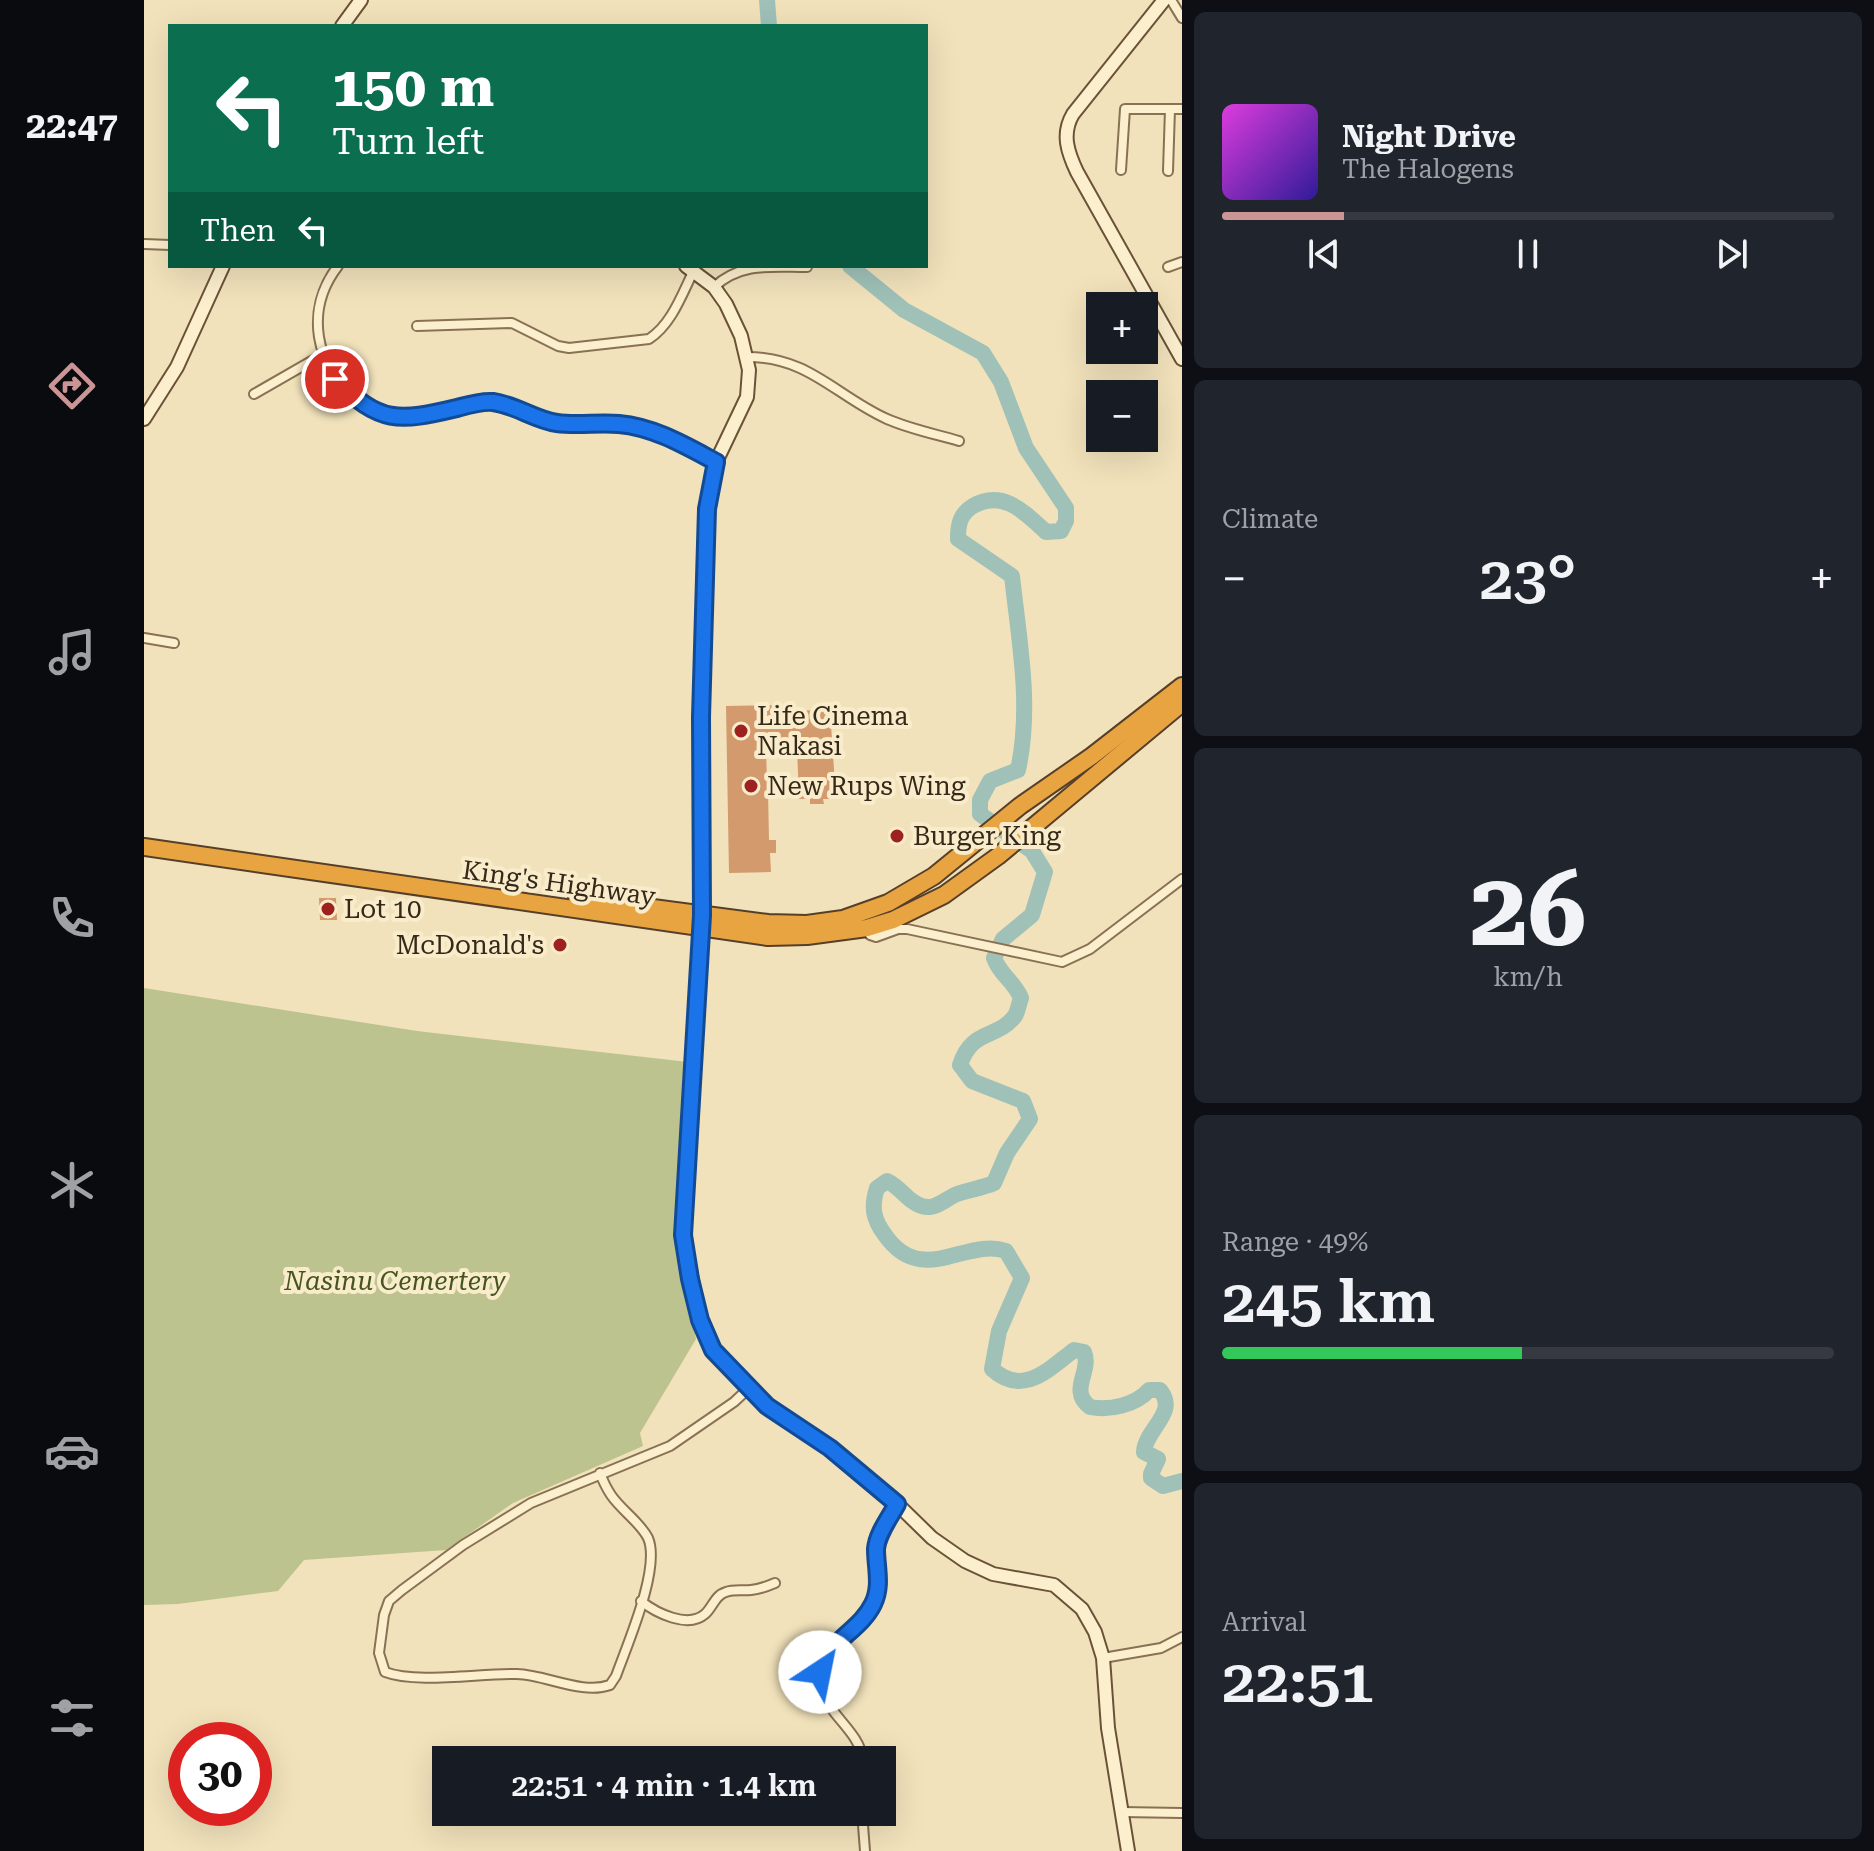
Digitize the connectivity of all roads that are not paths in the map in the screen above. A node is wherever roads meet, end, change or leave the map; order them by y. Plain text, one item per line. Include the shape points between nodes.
1 (361, 0) edge
2 (1164, 0) edge
3 (1171, 0) edge
4 (1182, 18) edge
5 (343, 24) edge
6 (1170, 109) junction
7 (1182, 109) edge
8 (1121, 170) dead end
9 (1168, 171) dead end
10 (144, 244) edge
11 (168, 245) edge
12 (1182, 262) edge
13 (1168, 267) dead end
14 (222, 268) edge
15 (337, 268) edge
16 (690, 268) edge
17 (746, 268) edge
18 (714, 287) junction
19 (417, 326) dead end
20 (1180, 351) edge
21 (322, 355) junction
22 (748, 357) junction
23 (254, 394) dead end
24 (144, 419) edge
25 (959, 441) dead end
26 (716, 462) junction
27 (144, 638) edge
28 (174, 643) dead end
29 (1182, 686) edge
30 (1182, 703) edge
31 (144, 837) edge
32 (144, 847) edge
33 (1182, 879) edge
34 (701, 921) junction
35 (867, 928) junction
36 (749, 1388) junction
37 (600, 1473) junction
38 (897, 1504) junction
39 (775, 1583) dead end
40 (641, 1601) junction
41 (1182, 1637) edge
42 (1103, 1658) junction
43 (858, 1746) edge
44 (1122, 1812) junction
45 (1182, 1813) edge
46 (863, 1826) edge
47 (865, 1851) edge
48 (1128, 1851) edge

1 - 5 street
2 - 20 street via 1073,114 1066,125 1066,142 1077,172
3 - 4 street
6 - 7 street
6 - 8 street via 1125,109
6 - 9 street
10 - 11 street
12 - 13 street
14 - 24 street via 177,367
15 - 21 street via 322,297 317,330
16 - 18 street
16 - 19 street via 673,312 649,339 569,348 512,323
17 - 18 street
18 - 22 street via 734,318
21 - 23 street
21 - 26 street via 346,391 369,408 396,418 497,403 558,423 640,428
22 - 25 street via 791,363 887,419
22 - 26 street via 747,397
26 - 34 street via 707,509
27 - 28 street
29 - 34 highway, King's Highway via 934,876 888,903 843,919 807,924
30 - 35 highway, King's Highway via 944,895
31 - 34 highway, King's Highway
32 - 34 highway, King's Highway
33 - 35 street via 1072,959 1046,961 898,929 876,937
34 - 35 highway, King's Highway via 768,937
34 - 36 street via 683,1235 700,1320 713,1350
36 - 37 street via 670,1446
36 - 38 street
37 - 40 street via 612,1496 647,1536 651,1561
37 - 40 street via 531,1503 463,1545 389,1601 379,1653 382,1667 408,1678 521,1674 603,1688 616,1676
38 - 42 street via 965,1561 993,1574 1054,1585 1082,1609
38 - 43 street via 876,1546 875,1599 867,1615 822,1660 820,1672 827,1704
39 - 40 street via 718,1596 699,1618 673,1618
41 - 42 street via 1161,1648
42 - 44 street
44 - 45 street
44 - 48 street
46 - 47 street

